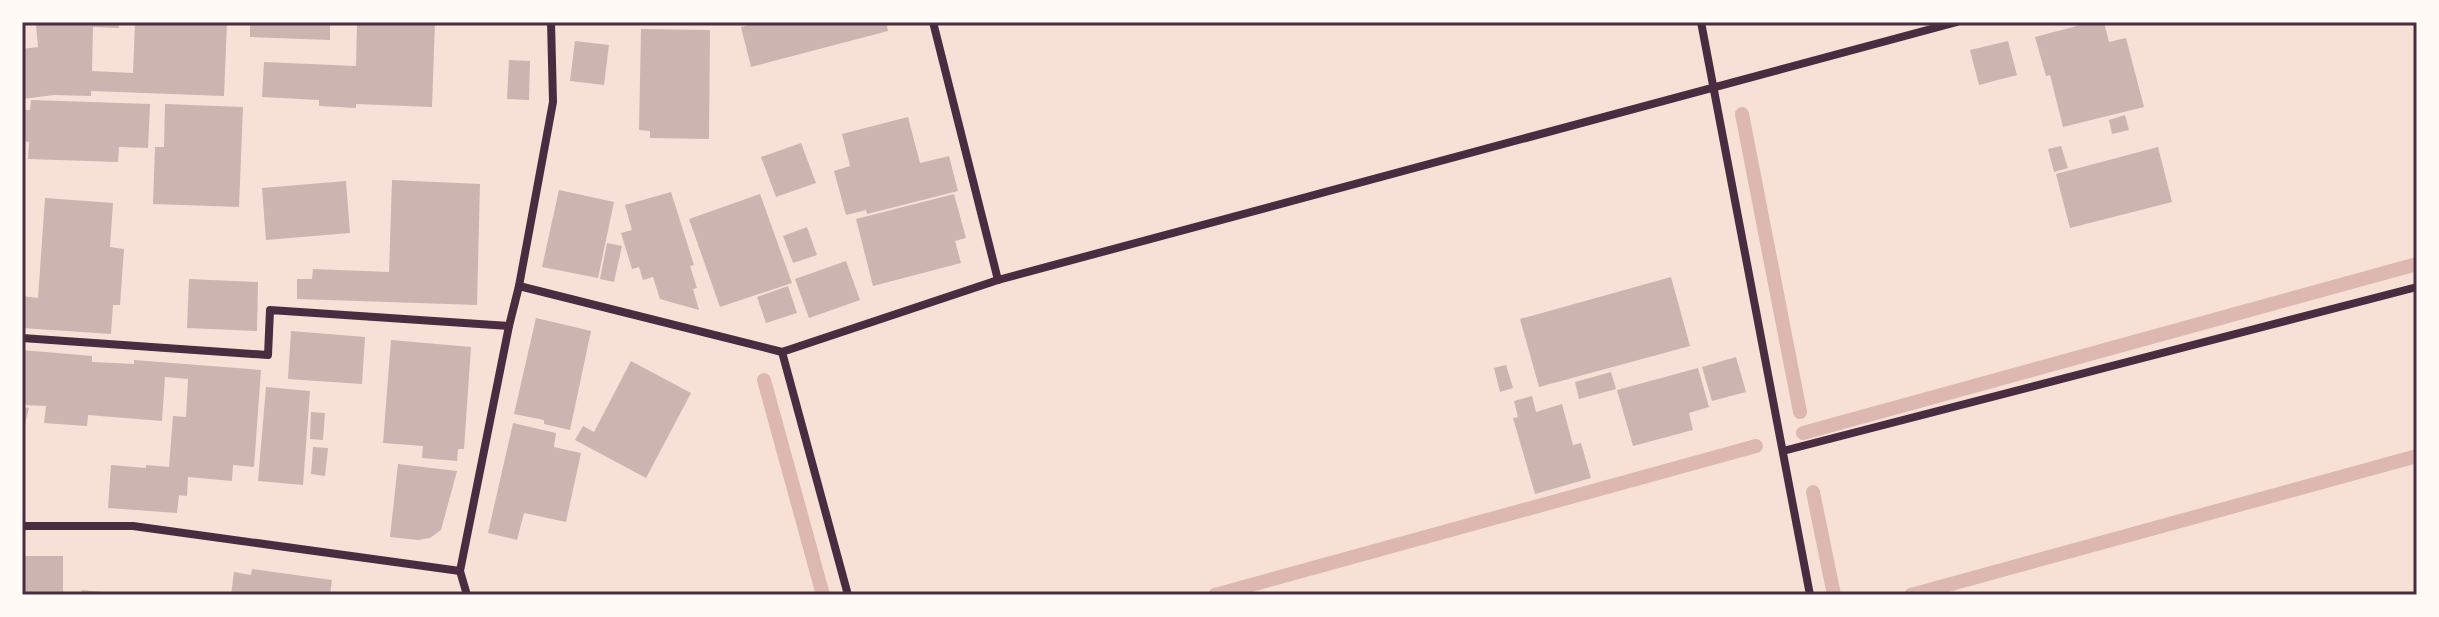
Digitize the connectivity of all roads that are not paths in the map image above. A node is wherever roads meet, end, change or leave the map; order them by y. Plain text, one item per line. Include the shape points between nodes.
1 (551, 22) edge
2 (933, 22) edge
3 (1701, 22) edge
4 (1957, 22) edge
5 (1713, 86) junction
6 (998, 280) junction
7 (519, 286) junction
8 (2417, 287) edge
9 (509, 326) junction
10 (22, 338) edge
11 (782, 352) junction
12 (1783, 451) junction
13 (22, 526) edge
14 (460, 571) junction
15 (467, 595) edge
16 (848, 595) edge
17 (1810, 595) edge

1 - 7 street via 553,102
2 - 6 street
3 - 5 street
4 - 5 street
5 - 6 street
5 - 12 street
6 - 11 street
7 - 9 street
7 - 11 street
8 - 12 street
9 - 10 street via 270,310 268,355
9 - 14 street
11 - 16 street
12 - 17 street
13 - 14 street via 133,526
14 - 15 street

